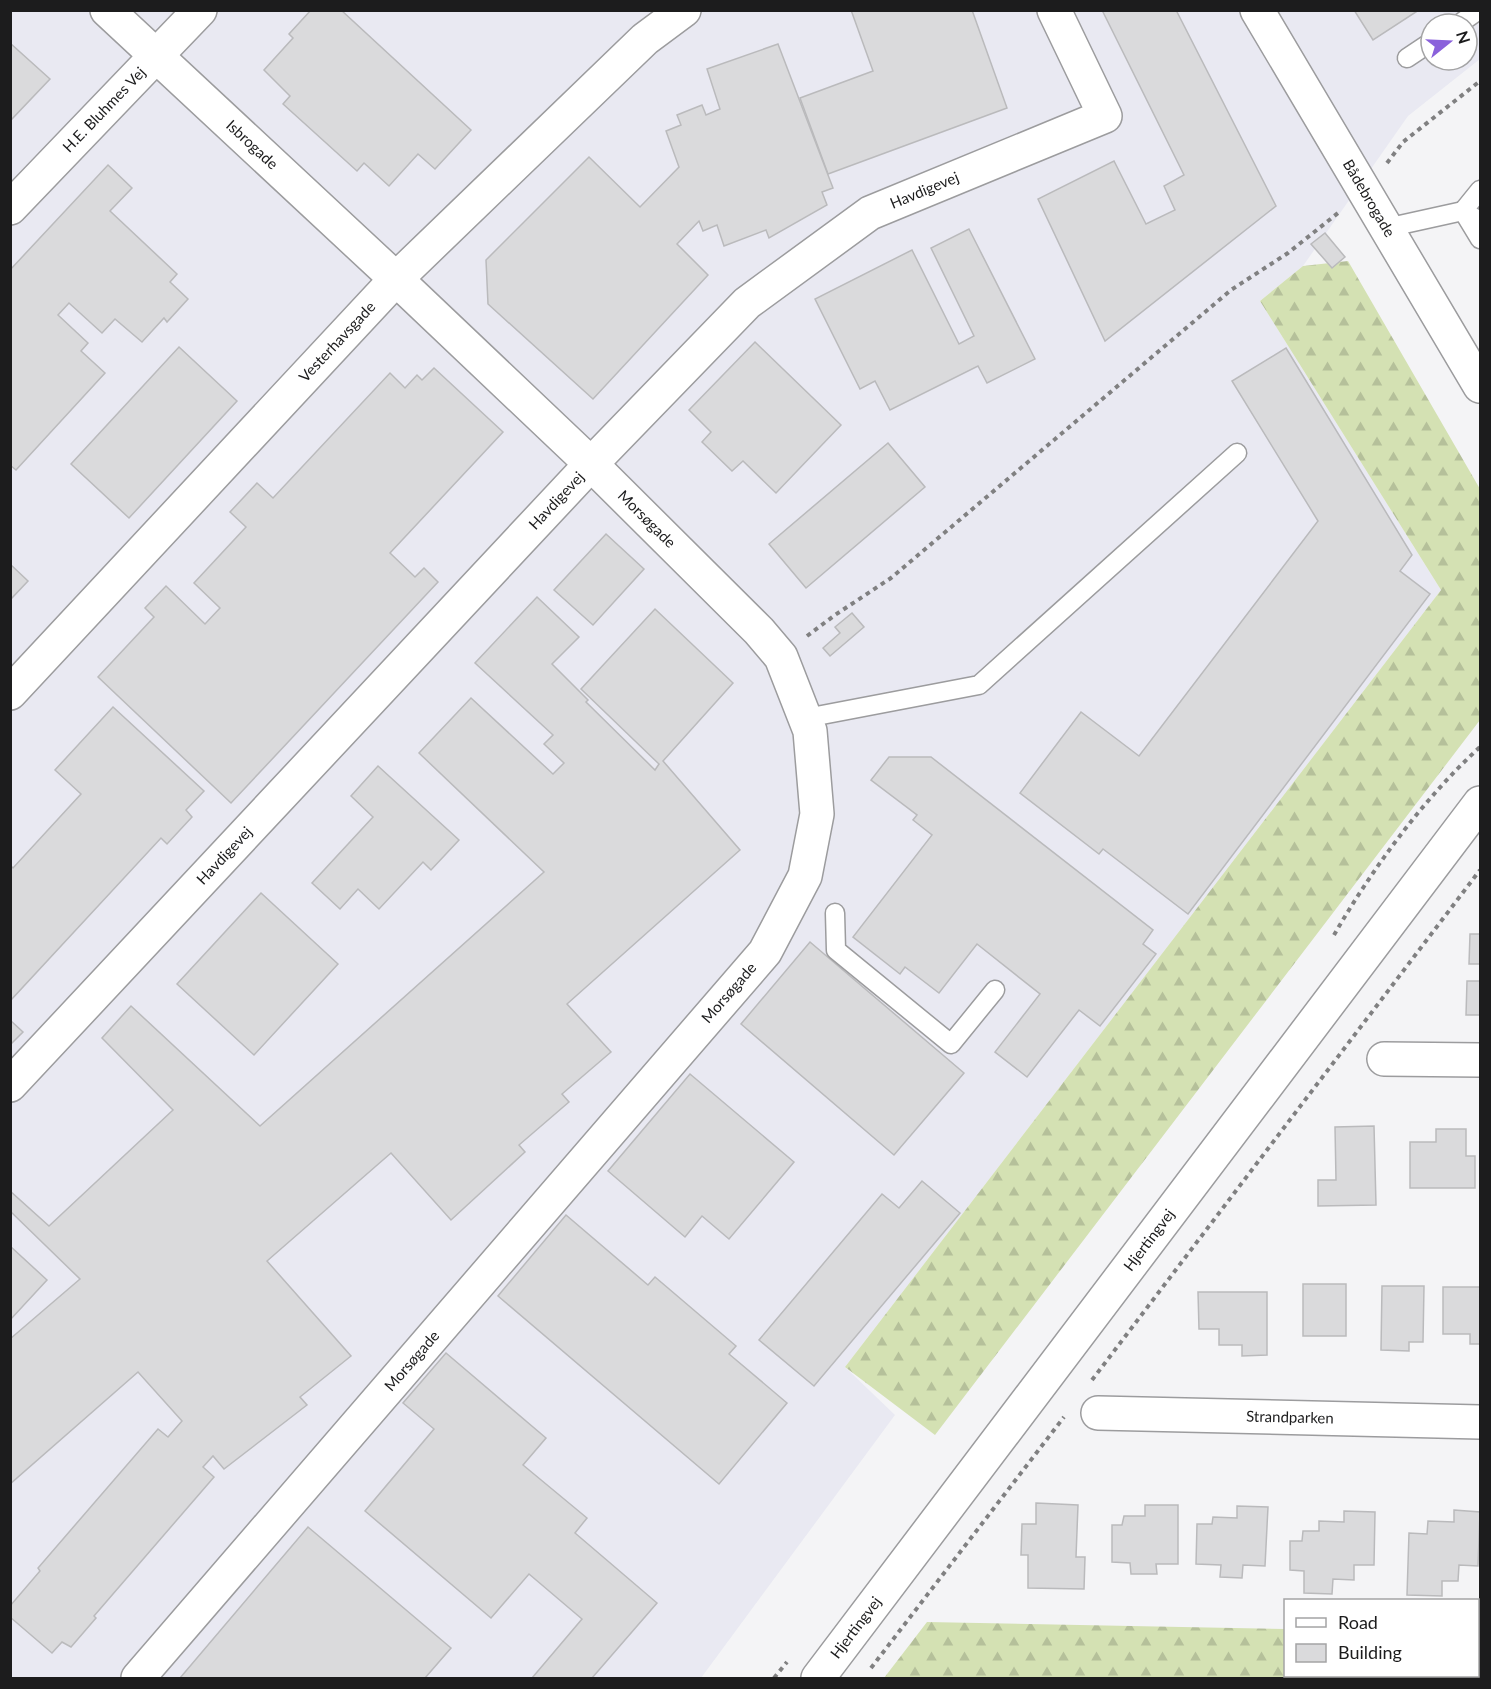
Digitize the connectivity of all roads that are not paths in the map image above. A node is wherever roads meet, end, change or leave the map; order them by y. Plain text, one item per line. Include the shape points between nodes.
1 (107, 10) edge
2 (200, 10) edge
3 (684, 10) edge
4 (1054, 10) edge
5 (1257, 10) edge
6 (1419, 50) edge
7 (156, 57) junction
8 (1407, 58) dead end
9 (1480, 190) edge
10 (10, 208) edge
11 (1463, 211) junction
12 (1480, 221) edge
13 (1386, 228) junction
14 (1480, 239) edge
15 (396, 279) junction
16 (1480, 386) edge
17 (1237, 453) dead end
18 (591, 464) junction
19 (10, 693) edge
20 (806, 718) junction
21 (1480, 804) edge
22 (835, 913) dead end
23 (995, 990) dead end
24 (1384, 1059) dead end
25 (1480, 1060) edge
26 (10, 1085) edge
27 (1084, 1411) road end
28 (1480, 1422) edge
29 (138, 1678) edge
30 (818, 1678) edge

1 - 7 street, Isbrogade
2 - 7 street, H.E. Bluhmes Vej
3 - 15 street, Vesterhavsgade via 645,39
4 - 18 street, Havdigevej via 1105,116 870,213 747,303
5 - 13 street, Bådebrogade
6 - 8 lane
7 - 10 street, H.E. Bluhmes Vej
7 - 15 street, Isbrogade
9 - 11 lane
11 - 12 lane
11 - 13 lane
11 - 14 lane
13 - 16 street, Bådebrogade
15 - 18 street, Morsøgade
15 - 19 street, Vesterhavsgade
17 - 20 lane via 979,685
18 - 20 street, Morsøgade via 759,631 781,657
18 - 26 street, Havdigevej
20 - 29 street, Morsøgade via 817,814 805,876 765,951
21 - 30 street, Hjertingvej
22 - 23 lane via 836,950 951,1044
24 - 25 street
27 - 28 street, Strandparken

